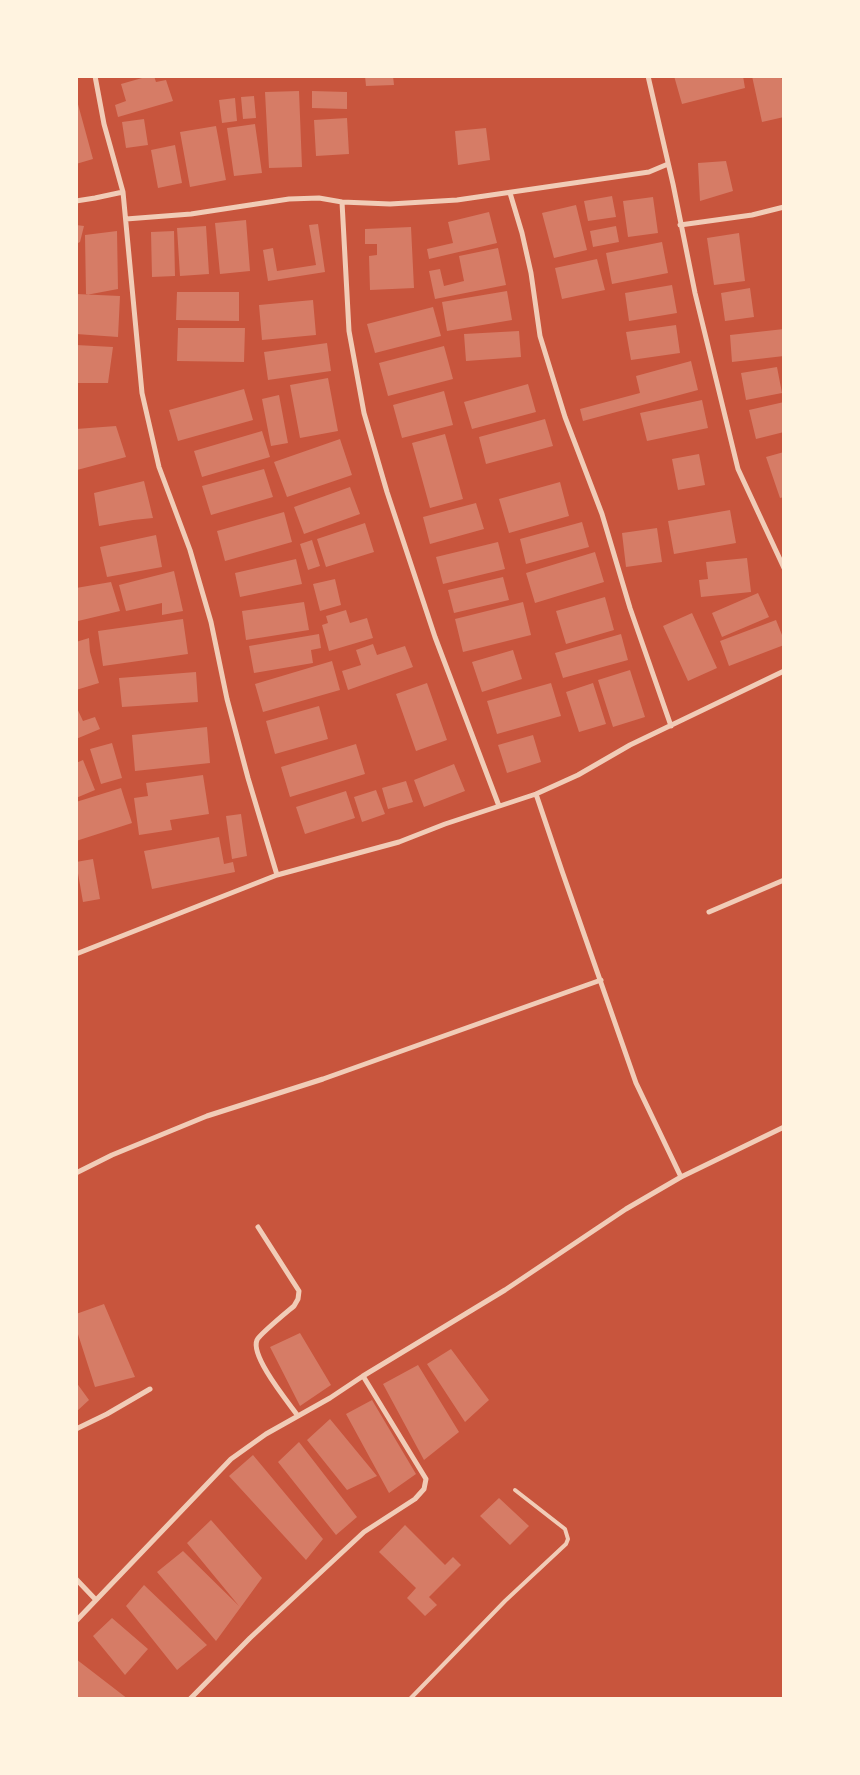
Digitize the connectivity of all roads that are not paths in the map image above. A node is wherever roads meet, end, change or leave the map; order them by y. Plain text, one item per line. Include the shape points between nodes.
1 (95, 76) edge
2 (648, 76) edge
3 (668, 164) junction
4 (123, 192) junction
5 (510, 193) junction
6 (76, 201) edge
7 (342, 202) junction
8 (784, 207) edge
9 (126, 219) junction
10 (680, 225) junction
11 (784, 568) edge
12 (784, 671) edge
13 (670, 726) junction
14 (536, 794) junction
15 (499, 806) junction
16 (277, 875) junction
17 (784, 880) edge
18 (709, 912) dead end
19 (76, 954) edge
20 (601, 980) junction
21 (784, 1127) edge
22 (76, 1173) edge
23 (681, 1177) junction
24 (258, 1227) dead end
25 (363, 1376) junction
26 (150, 1389) dead end
27 (298, 1416) junction
28 (76, 1429) edge
29 (515, 1490) dead end
30 (76, 1579) edge
31 (96, 1600) junction
32 (76, 1621) edge
33 (190, 1699) edge
34 (410, 1699) edge

1 - 4 street via 104,124
2 - 3 street
3 - 5 street via 649,172
3 - 10 street
4 - 6 street
4 - 9 street
5 - 7 street via 390,204
5 - 13 street via 531,273 540,336 565,416 602,514
7 - 9 street via 319,198 289,199 191,214
7 - 15 street via 349,331 364,413 435,637
8 - 10 street
9 - 16 street via 142,393 160,467 190,550 211,622 227,699
10 - 11 street via 738,469
12 - 13 street
13 - 14 street
14 - 15 street
14 - 20 street
15 - 16 street via 399,842
16 - 19 street
17 - 18 street
20 - 22 street via 323,1079 208,1116
20 - 23 street via 636,1083
21 - 23 street
23 - 25 street
24 - 27 street via 299,1291 294,1306 258,1339 256,1350
25 - 27 street
25 - 33 street via 426,1479 424,1489 364,1532
26 - 28 street
27 - 31 street via 231,1459
29 - 34 lane via 565,1529 566,1544
30 - 31 street
31 - 32 street

